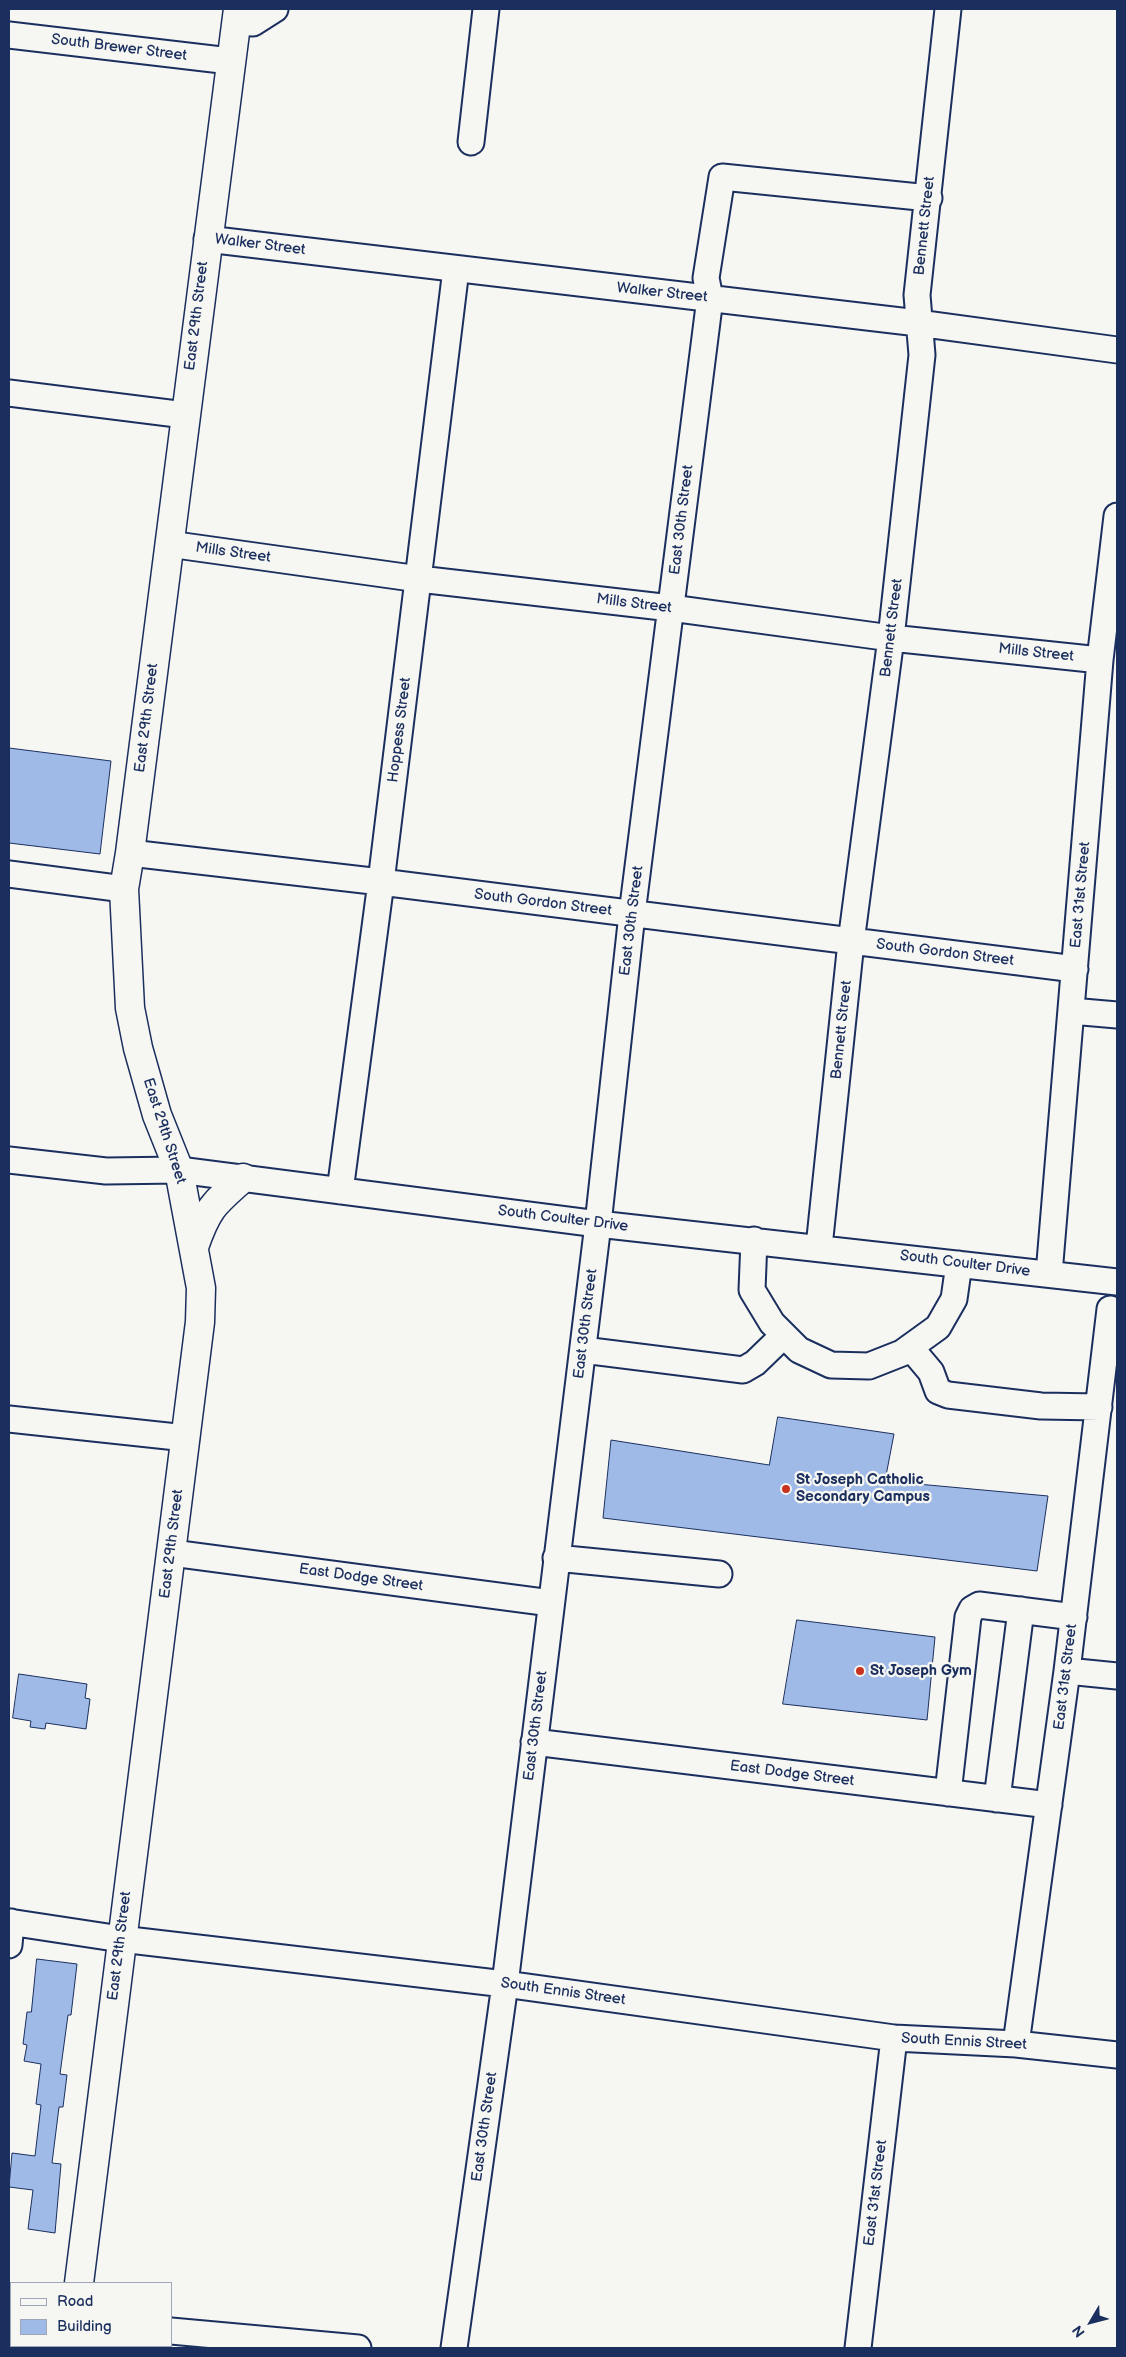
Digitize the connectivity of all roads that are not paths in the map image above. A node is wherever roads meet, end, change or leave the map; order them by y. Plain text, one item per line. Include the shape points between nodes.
1 (275, 9) edge
2 (485, 9) edge
3 (948, 9) edge
4 (237, 15) edge
5 (9, 35) edge
6 (230, 61) junction
7 (471, 142) dead end
8 (928, 198) junction
9 (207, 239) junction
10 (456, 269) junction
11 (710, 298) junction
12 (918, 322) junction
13 (1117, 350) edge
14 (9, 393) edge
15 (185, 415) junction
16 (1117, 516) edge
17 (169, 544) junction
18 (419, 579) junction
19 (671, 608) junction
20 (891, 638) junction
21 (1100, 660) junction
22 (130, 853) junction
23 (9, 874) edge
24 (381, 882) junction
25 (124, 889) junction
26 (632, 914) junction
27 (851, 942) junction
28 (1075, 969) junction
29 (1071, 1011) junction
30 (1117, 1015) edge
31 (9, 1160) edge
32 (178, 1170) junction
33 (243, 1178) junction
34 (340, 1191) junction
35 (598, 1224) junction
36 (754, 1240) junction
37 (194, 1247) junction
38 (820, 1247) junction
39 (959, 1264) junction
40 (1049, 1274) junction
41 (1117, 1282) edge
42 (1110, 1309) dead end
43 (784, 1335) junction
44 (910, 1347) junction
45 (583, 1350) junction
46 (1098, 1407) junction
47 (9, 1419) edge
48 (186, 1438) junction
49 (172, 1553) junction
50 (556, 1558) junction
51 (719, 1574) dead end
52 (551, 1604) junction
53 (1021, 1610) junction
54 (1074, 1616) junction
55 (1068, 1671) junction
56 (1117, 1676) edge
57 (534, 1742) junction
58 (948, 1793) junction
59 (996, 1799) junction
60 (1049, 1806) junction
61 (10, 1930) edge
62 (121, 1939) junction
63 (505, 1984) junction
64 (894, 2038) junction
65 (1016, 2044) junction
66 (1117, 2055) edge
67 (79, 2282) edge
68 (172, 2331) edge
69 (358, 2348) edge
70 (454, 2348) edge
71 (858, 2348) edge

1 - 4 street via 253,23
2 - 7 street
3 - 8 street, Bennett Street
4 - 6 main road, East 29th Street
5 - 6 street, South Brewer Street
6 - 9 main road, East 29th Street
8 - 11 street, East 30th Street via 722,177 706,278
8 - 12 street, Bennett Street via 917,295
9 - 10 street, Walker Street
9 - 15 main road, East 29th Street
10 - 11 street, Walker Street
10 - 18 street, Hoppess Street
11 - 12 street, Walker Street
11 - 19 street, East 30th Street
12 - 13 street, Walker Street
12 - 20 street, Bennett Street via 922,355
14 - 15 street
15 - 17 main road, East 29th Street
16 - 21 street, East 31st Street
17 - 18 street, Mills Street
17 - 22 main road, East 29th Street
18 - 19 street, Mills Street
18 - 24 street, Hoppess Street
19 - 20 street, Mills Street
19 - 26 street, East 30th Street
20 - 21 street, Mills Street
20 - 27 street, Bennett Street
21 - 28 street, East 31st Street
22 - 24 street, South Gordon Street
22 - 25 main road, East 29th Street
23 - 25 street
24 - 26 street, South Gordon Street
24 - 34 street, Hoppess Street
25 - 32 main road, East 29th Street via 130,1008 136,1040 157,1115
26 - 27 street, South Gordon Street
26 - 35 street, East 30th Street
27 - 28 street, South Gordon Street
27 - 38 street, Bennett Street
28 - 29 street, East 31st Street
29 - 30 street
29 - 40 street, East 31st Street
31 - 32 street, South Coulter Drive via 106,1171
32 - 33 street, South Coulter Drive
32 - 37 main road, East 29th Street
33 - 34 street, South Coulter Drive
33 - 37 main road via 210,1208
34 - 35 street, South Coulter Drive
35 - 36 street, South Coulter Drive
35 - 45 street, East 30th Street
36 - 38 street, South Coulter Drive
36 - 43 street via 752,1290 772,1323
37 - 48 main road, East 29th Street via 201,1288 200,1322
38 - 39 street, South Coulter Drive
39 - 40 street, South Coulter Drive
39 - 44 street via 954,1299 938,1327
40 - 41 street, South Coulter Drive
42 - 46 street, East 31st Street
43 - 44 street via 799,1350 832,1365 869,1366
43 - 45 street via 743,1370
44 - 46 street via 932,1372 938,1391 948,1395 1041,1406
45 - 50 street, East 30th Street
46 - 54 street, East 31st Street
47 - 48 street
48 - 49 main road, East 29th Street
49 - 52 street, East Dodge Street
49 - 62 main road, East 29th Street
50 - 51 street
50 - 52 street, East 30th Street
52 - 57 street, East 30th Street
53 - 54 street
53 - 58 street via 979,1605 968,1617
53 - 59 street
54 - 55 street, East 31st Street
55 - 56 street
55 - 60 street, East 31st Street
57 - 58 street, East Dodge Street
57 - 63 street, East 30th Street
58 - 59 street, East Dodge Street
59 - 60 street, East Dodge Street
60 - 65 street, East 31st Street
61 - 62 street, South Ennis Street
62 - 63 street, South Ennis Street
62 - 67 main road, East 29th Street
63 - 64 street, South Ennis Street
63 - 70 street, East 30th Street
64 - 65 street, South Ennis Street
64 - 71 street, East 31st Street
65 - 66 street, South Ennis Street
68 - 69 street

